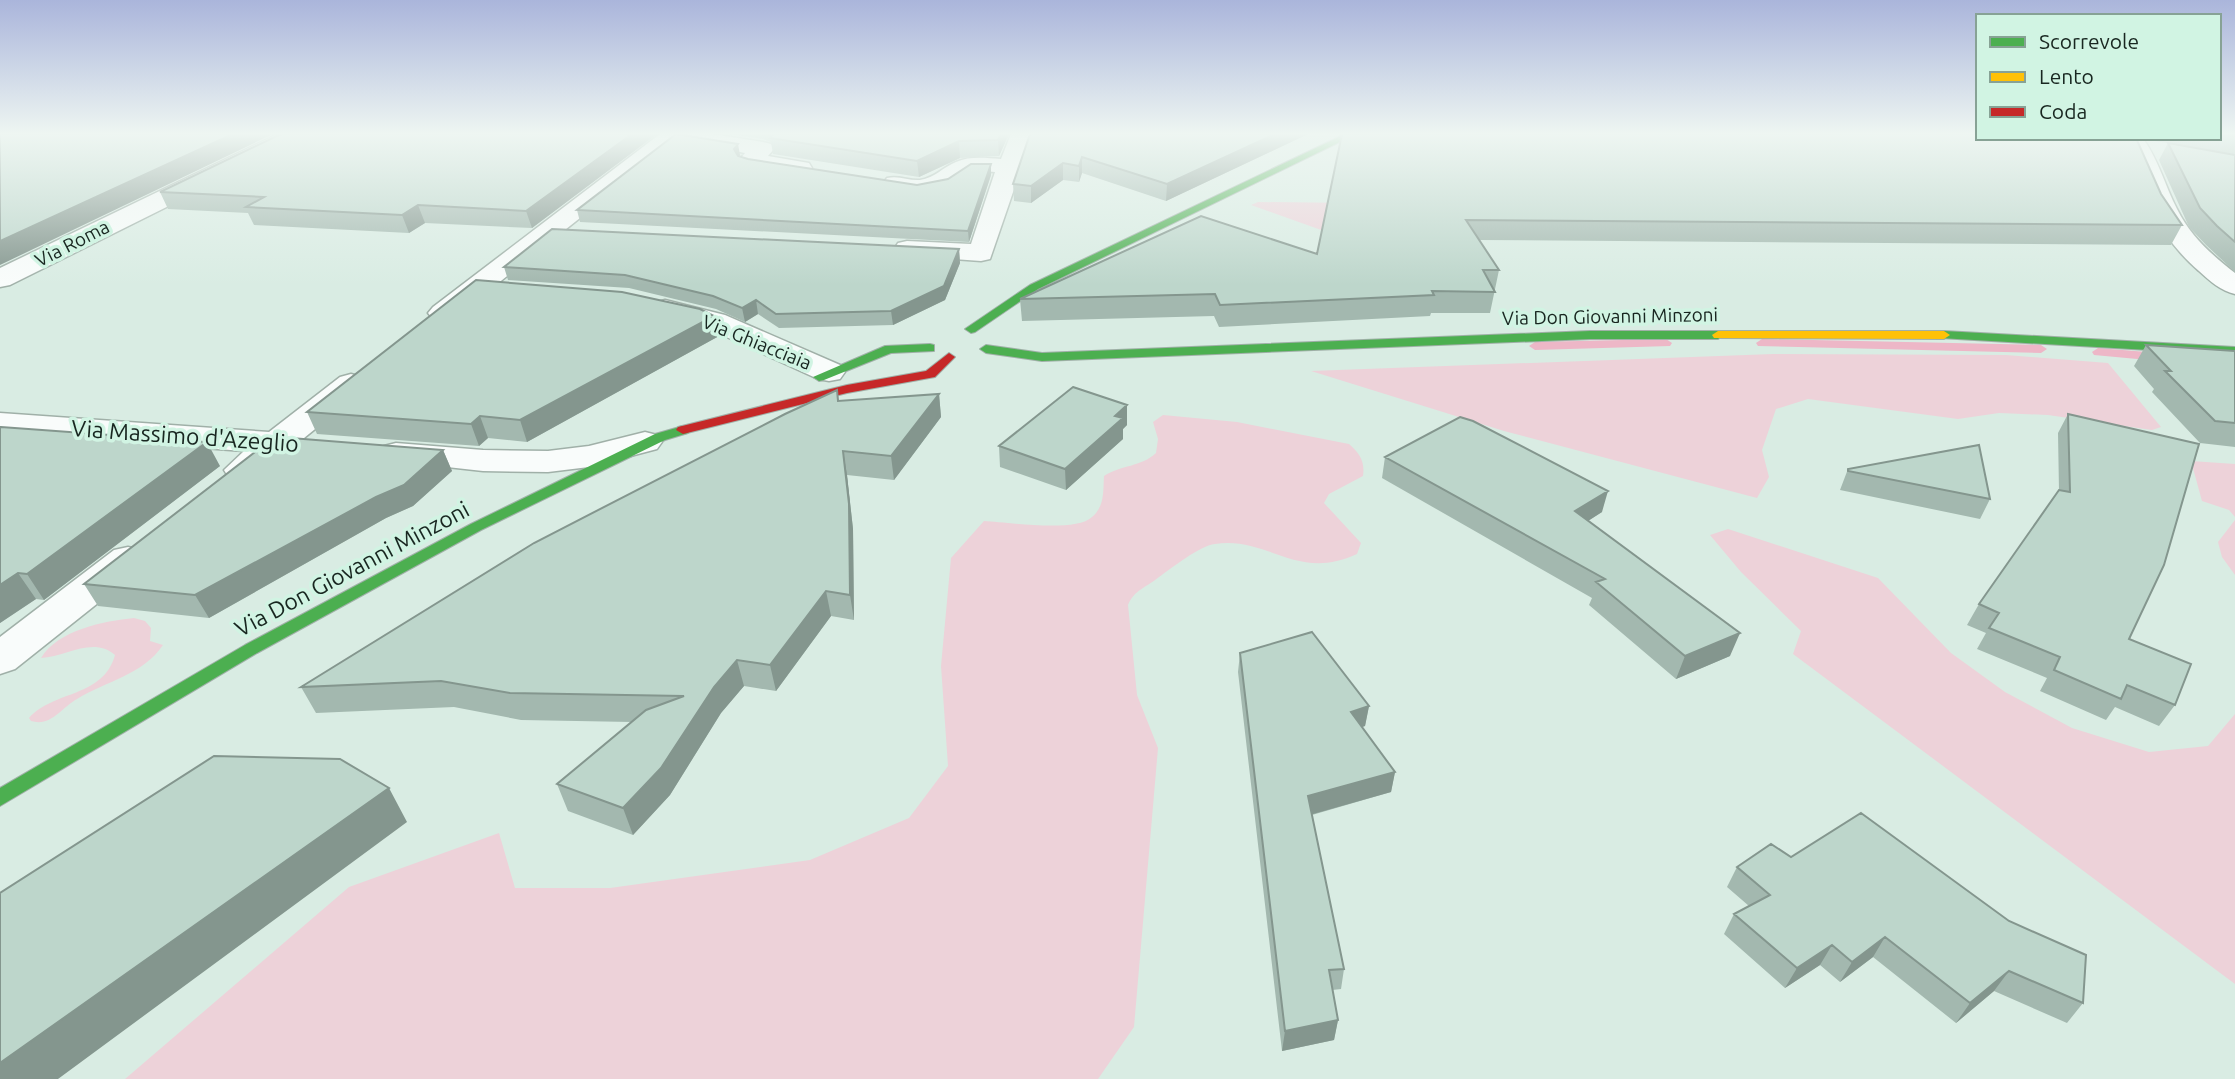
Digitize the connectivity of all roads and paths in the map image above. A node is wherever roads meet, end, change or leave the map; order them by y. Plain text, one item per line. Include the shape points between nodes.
1 (181, 184) edge
2 (610, 184) edge
3 (903, 184) edge
4 (930, 184) edge
5 (1003, 184) edge
6 (1247, 184) edge
7 (2157, 184) edge
8 (550, 231) junction
9 (584, 232) edge
10 (885, 248) edge
11 (0, 279) edge
12 (2235, 286) edge
13 (476, 288) junction
14 (518, 291) edge
15 (640, 303) edge
16 (1007, 304) junction
17 (422, 329) edge
18 (956, 330) junction
19 (988, 344) junction
20 (930, 348) junction
21 (2235, 351) edge
22 (949, 357) junction
23 (379, 363) edge
24 (830, 372) junction
25 (741, 414) junction
26 (0, 423) edge
27 (660, 437) junction
28 (277, 443) junction
29 (316, 446) edge
30 (358, 450) edge
31 (220, 487) edge
32 (156, 537) edge
33 (0, 659) edge
34 (0, 799) edge

1 - 11 street, Via Roma via 130,207
2 - 8 street
3 - 4 street
5 - 10 street via 981,253
6 - 16 main road
7 - 12 street via 2164,210 2183,239
8 - 9 street
8 - 13 street
13 - 14 street
13 - 17 street
15 - 24 street, Via Ghiacciaia via 715,321
16 - 18 main road
16 - 19 main road
18 - 19 main road via 982,332
18 - 20 main road via 930,341
19 - 21 main road, Via Don Giovanni Minzoni via 1042,357 1590,335 1920,334
19 - 22 main road via 970,356
20 - 22 main road
20 - 24 main road, Via Don Giovanni Minzoni via 889,349
22 - 25 main road, Via Don Giovanni Minzoni via 930,374
23 - 28 street
24 - 25 main road, Via Don Giovanni Minzoni
25 - 27 main road, Via Don Giovanni Minzoni
26 - 28 street, Via Massimo d'Azeglio
27 - 30 street via 556,461
27 - 34 main road, Via Don Giovanni Minzoni via 476,527 275,636
28 - 29 street, Via Massimo d'Azeglio
28 - 31 street
32 - 33 street

